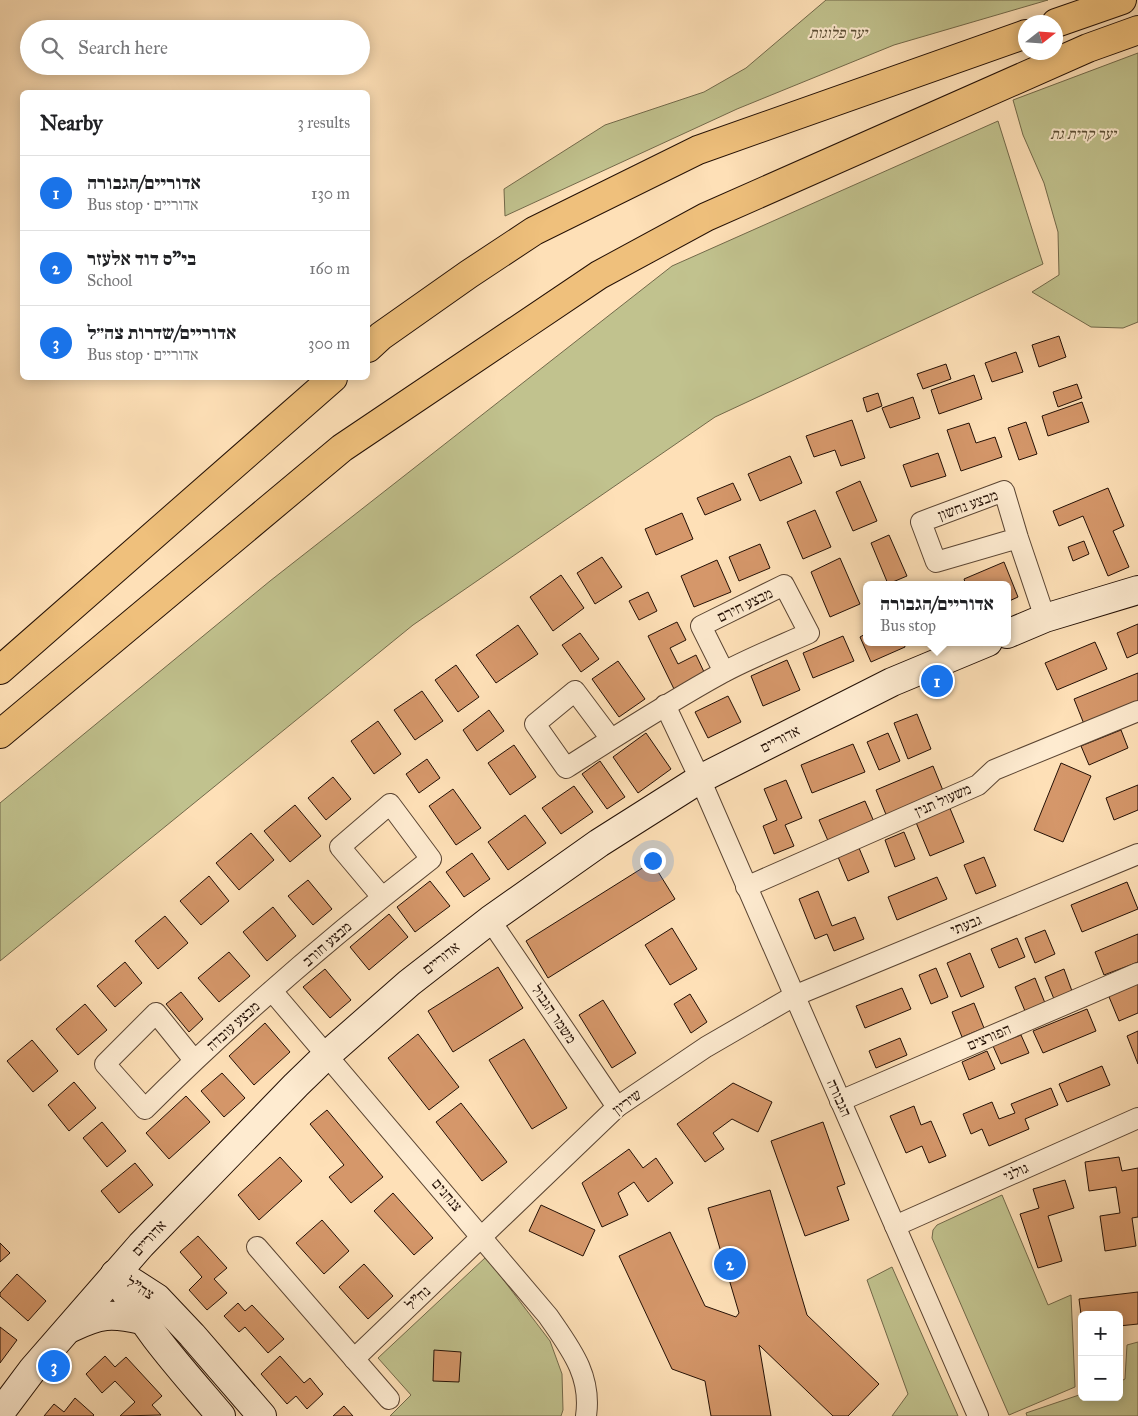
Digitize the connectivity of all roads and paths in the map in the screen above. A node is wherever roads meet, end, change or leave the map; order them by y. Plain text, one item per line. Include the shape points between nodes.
1 (1122, 0) edge
2 (1063, 21) edge
3 (1138, 30) edge
4 (1018, 37) edge
5 (370, 346) edge
6 (331, 380) edge
7 (1018, 538) junction
8 (1138, 590) edge
9 (1045, 618) junction
10 (1011, 632) edge
11 (978, 646) edge
12 (0, 670) edge
13 (724, 672) junction
14 (665, 705) junction
15 (1138, 711) edge
16 (0, 734) edge
17 (611, 739) dead end
18 (700, 779) junction
19 (1138, 854) edge
20 (746, 887) junction
21 (382, 897) junction
22 (490, 920) junction
23 (1138, 973) edge
24 (272, 991) junction
25 (794, 996) junction
26 (327, 1055) junction
27 (194, 1060) junction
28 (840, 1101) junction
29 (617, 1107) junction
30 (1138, 1118) edge
31 (895, 1226) junction
32 (482, 1237) junction
33 (141, 1245) junction
34 (257, 1247) dead end
35 (115, 1274) junction
36 (150, 1309) junction
37 (70, 1328) junction
38 (354, 1358) junction
39 (389, 1399) dead end
40 (0, 1413) edge
41 (221, 1416) edge
42 (262, 1416) edge
43 (586, 1416) edge
44 (978, 1416) edge

1 - 2 highway
3 - 16 highway via 1088,48 706,217 599,276 342,448
4 - 5 highway via 698,150 534,231
6 - 12 highway
7 - 7 street, מבצע נחשון via 936,562 921,522 1004,492
7 - 9 street, מבצע נחשון
8 - 9 street
9 - 10 street
11 - 18 street, אדוריים via 892,682
13 - 13 street, מבצע חירם via 809,633 784,585 701,626
13 - 14 street, מבצע חירם
14 - 17 street, מבצע חירם
14 - 18 street, הגבורה
15 - 20 street, משעול תנין via 994,770 978,785
18 - 20 street, הגבורה
18 - 22 street, אדוריים via 599,843
19 - 25 street, גבעתי
20 - 25 street, הגבורה
21 - 21 street, מבצע חורב via 431,859 390,804 340,846
21 - 24 street, מבצע חורב
22 - 26 street, אדוריים via 409,983
22 - 29 street, משמר הגבול
23 - 28 street, הפורצים
24 - 26 street, צנחנים
24 - 27 street, מבצע עובדה
25 - 28 street, הגבורה
25 - 29 street, שיריון via 706,1046
26 - 32 street, צנחנים
26 - 33 street, אדוריים
27 - 27 street, מבצע עובדה via 156,1013 105,1064 145,1109
28 - 31 street, הגבורה
29 - 32 street, שיריון
30 - 31 street, גולני
31 - 44 street, הגבורה
32 - 38 street, נח"ל
32 - 43 street, צנחנים via 548,1316 576,1356 587,1385
33 - 35 street, אדוריים
33 - 36 street
34 - 38 street
35 - 36 street, צה"ל
35 - 37 street, אדוריים
36 - 37 street via 90,1318
36 - 41 street, צה"ל
36 - 42 street, צה"ל via 192,1335
37 - 40 street, אדוריים
38 - 39 street

